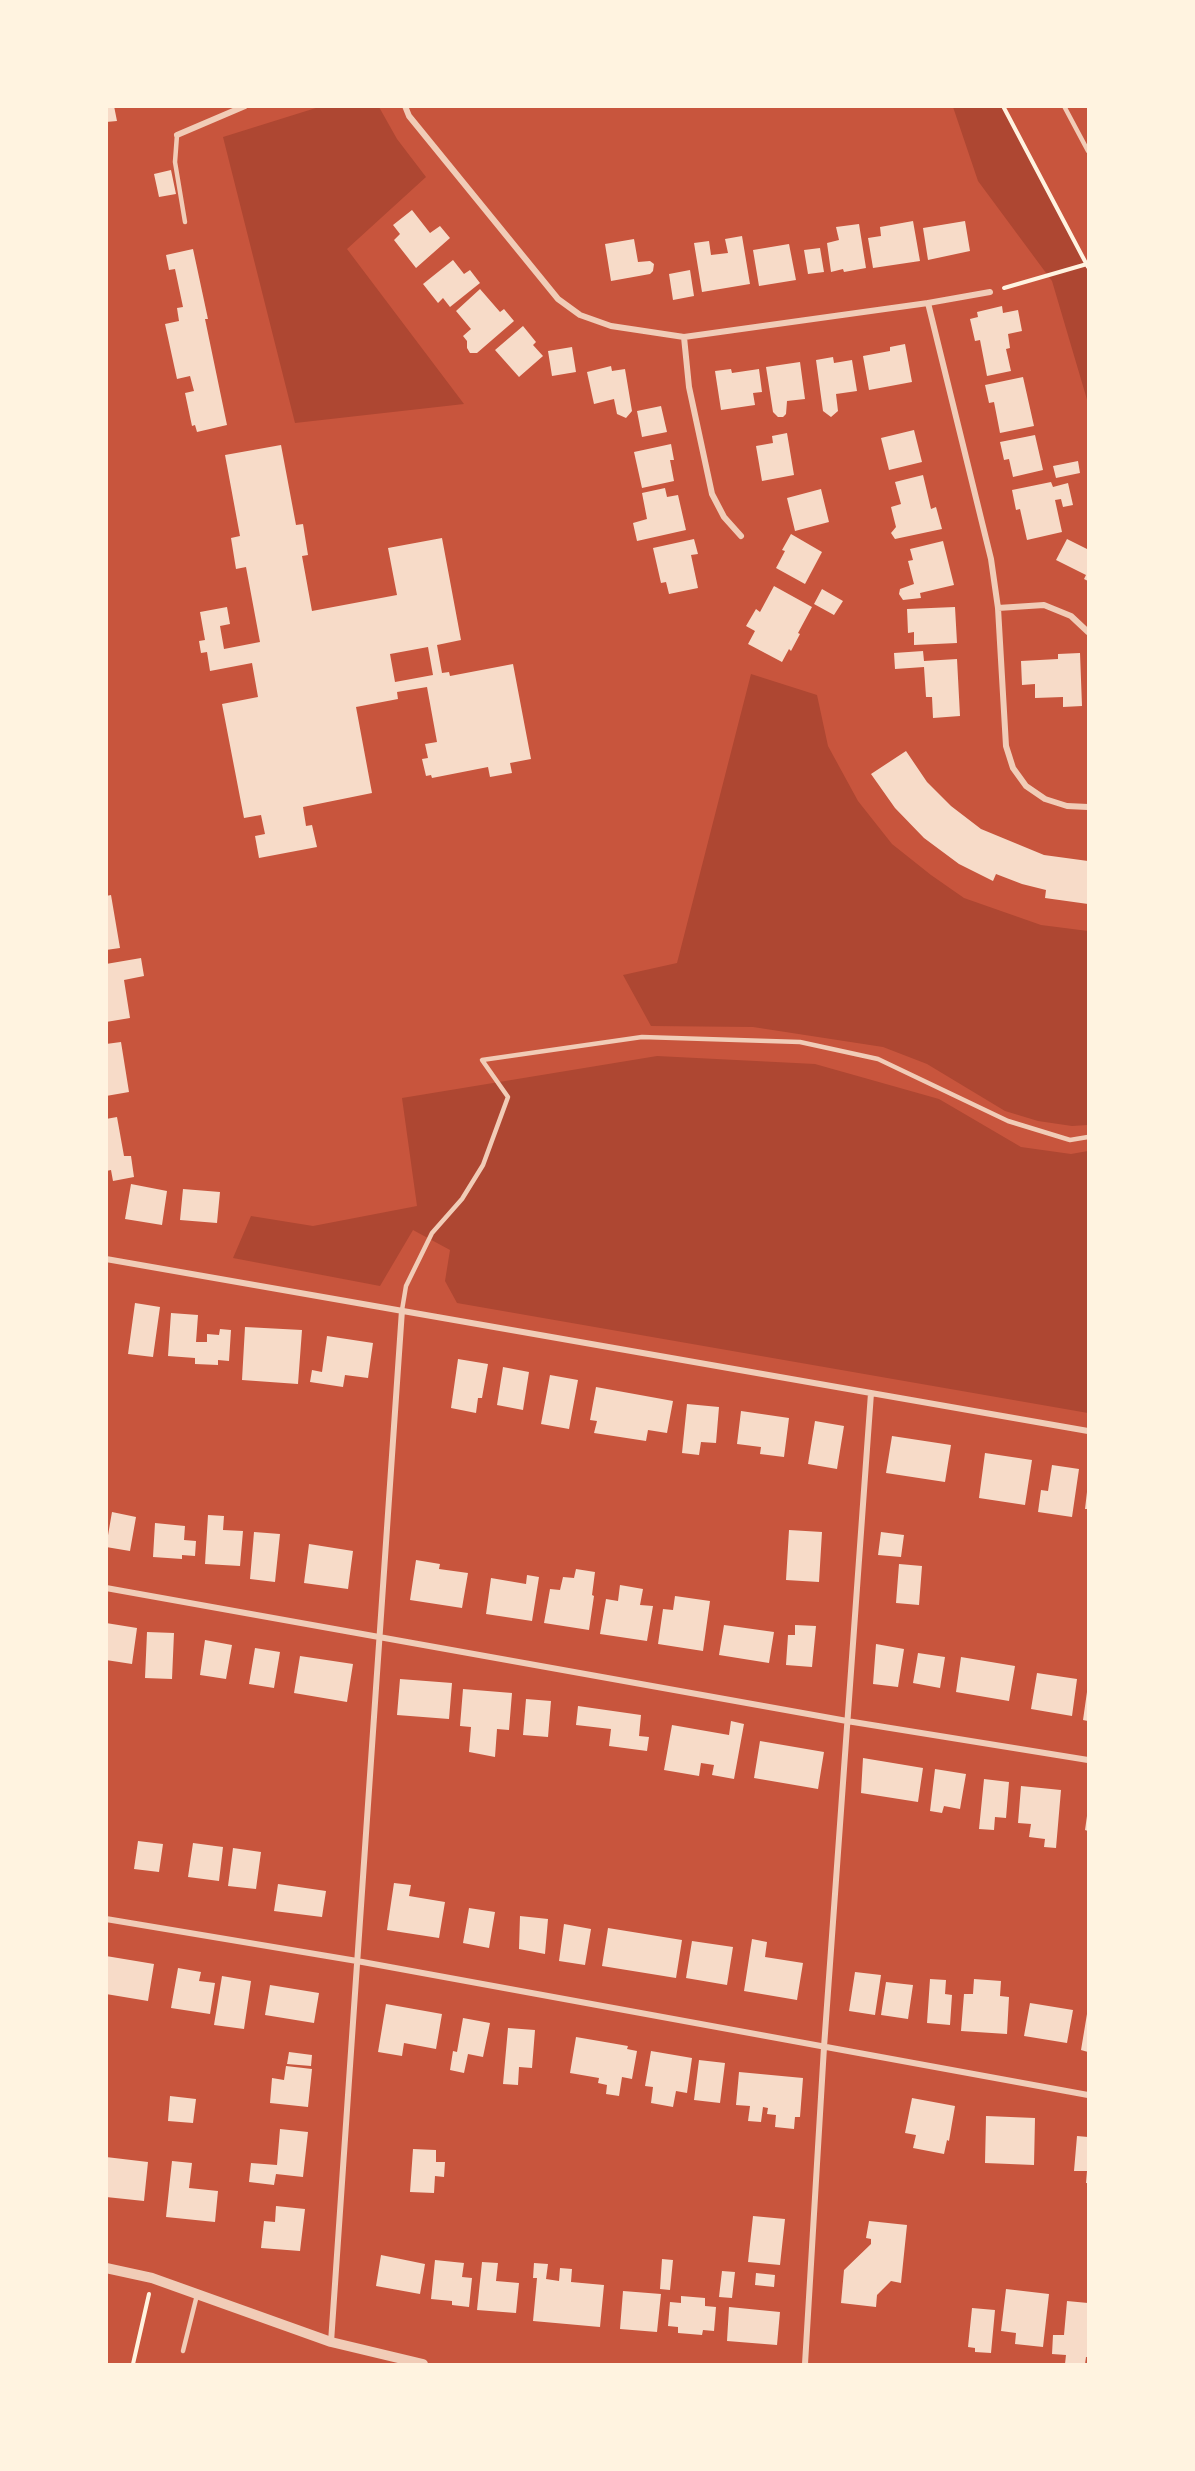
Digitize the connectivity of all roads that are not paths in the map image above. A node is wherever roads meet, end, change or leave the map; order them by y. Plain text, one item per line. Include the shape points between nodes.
1 (246, 106) edge
2 (405, 106) edge
3 (1064, 106) edge
4 (177, 135) joint
5 (1089, 151) edge
6 (185, 222) dead end
7 (990, 292) road end
8 (928, 303) junction
9 (684, 337) junction
10 (741, 536) dead end
11 (998, 608) junction
12 (1089, 632) edge
13 (1089, 807) edge
14 (1089, 1137) edge
15 (106, 1258) edge
16 (402, 1310) junction
17 (871, 1393) junction
18 (1089, 1431) edge
19 (106, 1588) edge
20 (379, 1635) junction
21 (847, 1721) junction
22 (1089, 1760) edge
23 (106, 1919) edge
24 (357, 1961) junction
25 (824, 2048) junction
26 (1089, 2095) edge
27 (106, 2268) edge
28 (197, 2295) junction
29 (331, 2342) junction
30 (183, 2351) dead end
31 (422, 2364) edge
32 (805, 2364) edge

1 - 4 street
2 - 9 street via 409,116 558,299 580,315 611,326
3 - 5 lane
4 - 6 lane via 175,162
7 - 8 street
8 - 9 street
8 - 11 street via 991,559
9 - 10 street via 689,387 712,494 724,517
11 - 12 street via 1044,605 1071,616
11 - 13 street via 1006,746 1013,768 1026,786 1045,800
14 - 16 lane via 1070,1140 1008,1121 878,1059 800,1042 642,1037 482,1060 508,1097 483,1165 462,1199 432,1233 406,1286
15 - 16 street
16 - 17 street
16 - 20 street
17 - 18 street
17 - 21 street
19 - 20 street
20 - 21 street
20 - 24 street
21 - 22 street
21 - 25 street
23 - 24 street
24 - 25 street
24 - 29 street
25 - 26 street
25 - 32 street
27 - 28 street via 152,2278
28 - 29 street
28 - 30 lane
29 - 31 street

